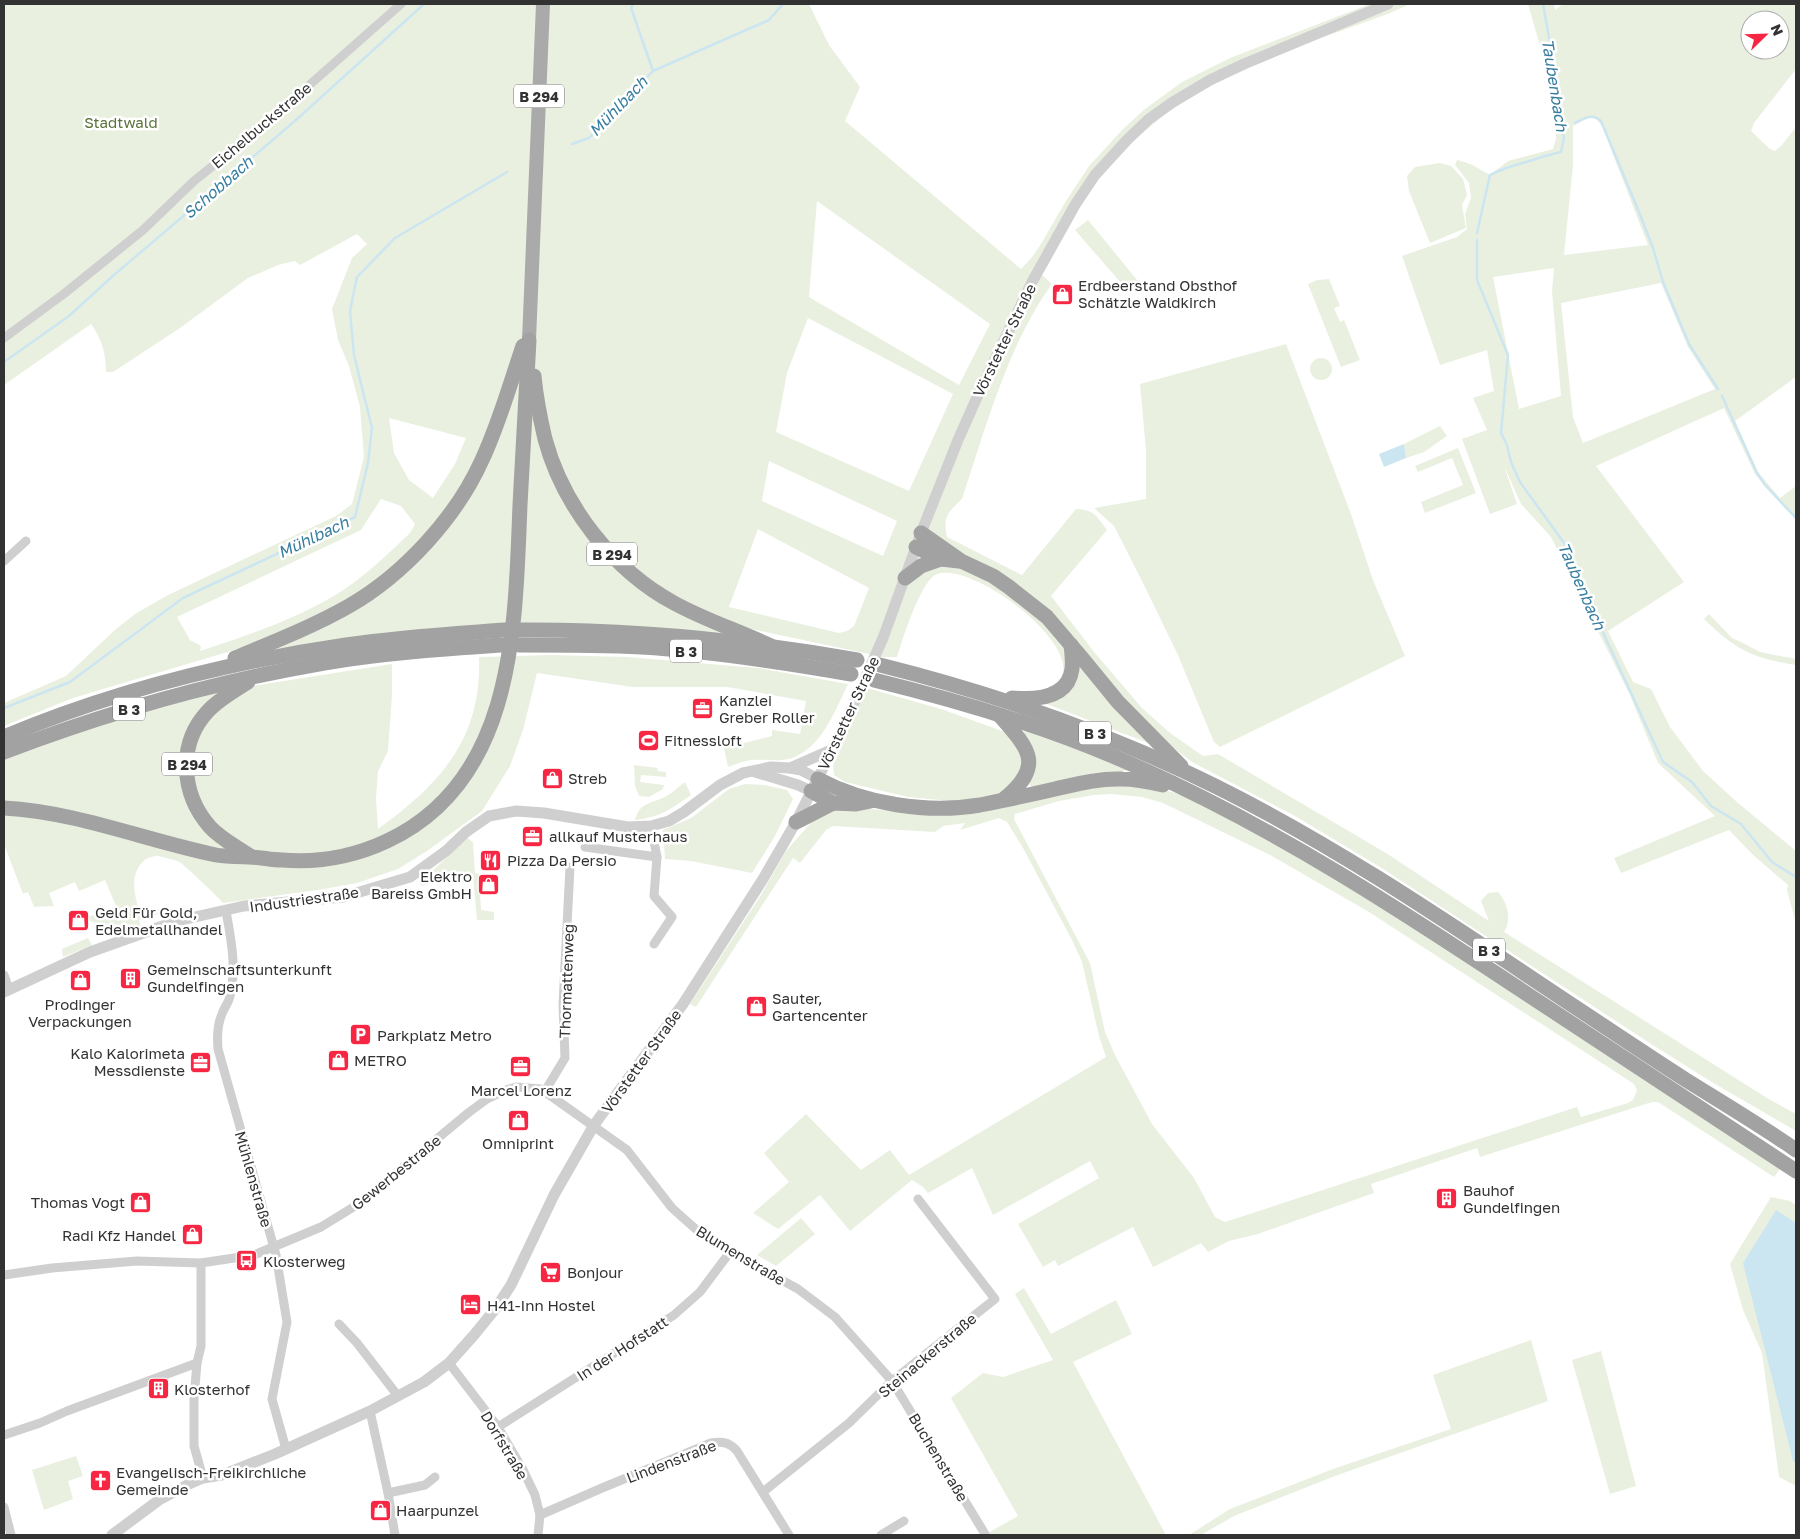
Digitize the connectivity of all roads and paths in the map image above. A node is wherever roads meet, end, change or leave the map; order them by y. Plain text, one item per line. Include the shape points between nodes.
1 (401, 4) edge
2 (543, 4) edge
3 (1388, 4) edge
4 (528, 334) junction
5 (4, 338) edge
6 (919, 540) junction
7 (26, 541) dead end
8 (940, 559) junction
9 (4, 561) edge
10 (960, 561) junction
11 (905, 578) junction
12 (505, 630) dead end
13 (1072, 645) junction
14 (502, 646) dead end
15 (771, 646) junction
16 (880, 666) dead end
17 (204, 672) junction
18 (258, 676) junction
19 (874, 680) dead end
20 (997, 698) junction
21 (1001, 716) junction
22 (4, 736) edge
23 (831, 750) junction
24 (4, 752) edge
25 (790, 768) junction
26 (753, 771) junction
27 (1188, 782) junction
28 (815, 785) junction
29 (875, 800) junction
30 (1002, 800) junction
31 (833, 803) junction
32 (4, 808) edge
33 (796, 822) junction
34 (651, 826) junction
35 (585, 847) dead end
36 (252, 857) junction
37 (657, 857) junction
38 (570, 867) dead end
39 (226, 911) junction
40 (654, 944) dead end
41 (4, 975) edge
42 (7, 990) edge
43 (545, 1090) junction
44 (1758, 1124) junction
45 (594, 1126) junction
46 (1796, 1139) edge
47 (1796, 1150) edge
48 (1796, 1171) edge
49 (918, 1199) dead end
50 (274, 1246) junction
51 (730, 1252) junction
52 (201, 1263) junction
53 (4, 1275) edge
54 (339, 1324) dead end
55 (197, 1363) junction
56 (449, 1363) junction
57 (892, 1381) junction
58 (398, 1396) junction
59 (370, 1411) junction
60 (498, 1427) junction
61 (4, 1435) edge
62 (286, 1448) junction
63 (435, 1477) dead end
64 (203, 1478) junction
65 (763, 1492) junction
66 (388, 1493) junction
67 (4, 1507) edge
68 (540, 1515) junction
69 (904, 1521) dead end
70 (985, 1534) dead end
71 (11, 1535) edge
72 (112, 1535) edge
73 (395, 1535) edge
74 (538, 1535) edge
75 (789, 1535) edge
76 (882, 1535) edge

1 - 5 street, Eichelbuckstraße via 271,119 194,181 143,230
2 - 4 main road, B 294
3 - 6 street, Vörstetter Straße via 1210,80 1149,119 1095,175 1074,205 1032,282 958,440
4 - 15 highway, B 294 via 546,441 555,468 584,522 628,571 651,589
4 - 17 highway via 482,462 456,506 418,552 350,606
4 - 36 highway, B 294 via 511,645 502,688 481,749 447,798 401,835 333,858 303,861
6 - 8 highway
6 - 10 highway
6 - 11 street, Vörstetter Straße
7 - 9 street
8 - 10 highway
8 - 11 highway via 921,566
10 - 13 highway via 993,576 1017,593
11 - 23 street, Vörstetter Straße via 883,638
12 - 17 highway, B 3 via 348,645
13 - 20 highway via 1072,670 1066,685 1058,692 1035,699
13 - 27 highway
14 - 18 highway, B 3 via 390,655
15 - 15 highway, B 3 via 638,632 520,637 854,667
16 - 20 highway, B 3
17 - 22 highway, B 3 via 68,712
18 - 24 highway, B 3 via 176,695 92,720
18 - 36 highway, B 294 via 206,713 192,738 186,763 191,795 198,810 211,828
19 - 21 highway, B 3 via 933,694
20 - 27 highway, B 3 via 1147,754
21 - 27 highway, B 3
21 - 30 highway via 1023,744 1029,762 1025,778
23 - 25 street
23 - 28 street, Vörstetter Straße
25 - 26 street, Industriestraße
25 - 28 street, Industriestraße via 801,770
26 - 28 street via 798,785
26 - 34 street, Industriestraße via 720,784 684,812
27 - 30 highway via 1091,781
27 - 44 highway, B 3 via 1278,819 1356,865
27 - 48 highway, B 3 via 1484,965
28 - 29 highway via 832,786
28 - 31 highway
28 - 33 street, Vörstetter Straße
29 - 30 highway via 934,808 964,807
29 - 31 highway via 856,804
31 - 33 highway
32 - 36 highway via 85,820 218,855
33 - 45 street, Vörstetter Straße via 683,1004
34 - 37 street
34 - 39 street, Industriestraße via 628,827 516,811 489,816 410,877 342,897 244,906
35 - 37 street
37 - 40 street via 654,896 672,918
38 - 43 street, Thormattenweg via 563,1004 565,1058
39 - 42 street, Industriestraße via 177,921 90,952
39 - 50 street, Mühlenstraße via 233,977 230,998 220,1017 216,1035
41 - 42 street, Industriestraße
43 - 45 street, Gewerbestraße
43 - 50 street, Gewerbestraße via 516,1087 487,1099 360,1203 321,1227
44 - 46 highway
44 - 47 highway, B 3
45 - 51 street, Blumenstraße via 627,1150 675,1211
45 - 56 street, Vörstetter Straße via 554,1196 508,1291
49 - 57 street, Steinackerstraße via 995,1299
50 - 52 street, Gewerbestraße via 254,1254
50 - 62 street, Mühlenstraße via 287,1322 272,1399
51 - 57 street, Blumenstraße via 824,1307
51 - 60 street, In der Hofstatt via 700,1292 674,1315
52 - 53 street, Gewerbestraße via 137,1261
52 - 55 street via 201,1346
54 - 58 street
55 - 61 street
55 - 64 street via 194,1446
56 - 58 street, Vörstetter Straße
56 - 60 street, Dorfstraße
57 - 65 street, Steinackerstraße via 849,1423
57 - 70 street, Buchenstraße
58 - 59 street, Vörstetter Straße
59 - 62 street, Vörstetter Straße
59 - 66 street
60 - 68 street, Dorfstraße via 523,1470
62 - 64 street, Vörstetter Straße via 222,1475
63 - 66 street via 425,1484
64 - 72 street, Vörstetter Straße via 159,1500
65 - 68 street, Lindenstraße via 731,1444 711,1443
65 - 75 street, Lindenstraße
66 - 73 street
67 - 71 street
68 - 74 street, Dorfstraße
69 - 76 street

